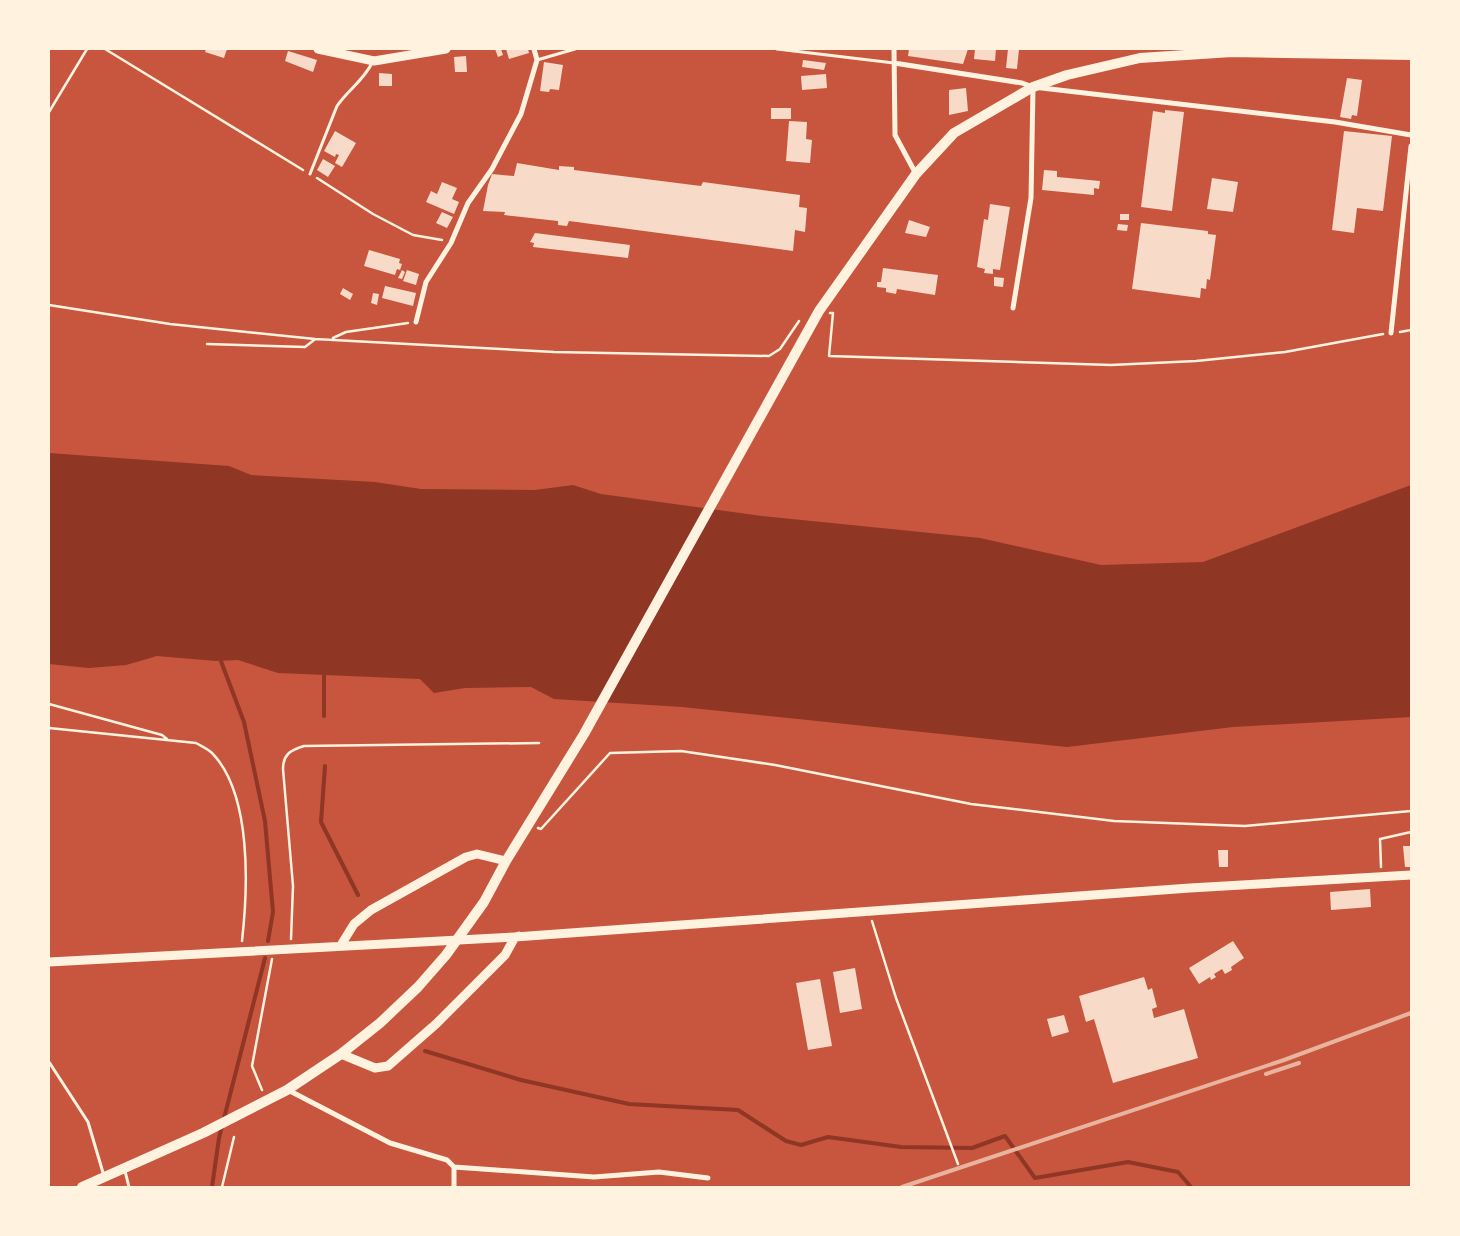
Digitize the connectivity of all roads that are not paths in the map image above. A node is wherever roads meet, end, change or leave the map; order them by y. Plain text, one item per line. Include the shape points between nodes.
1 (318, 49) edge
2 (446, 49) edge
3 (534, 49) edge
4 (575, 49) edge
5 (777, 49) edge
6 (894, 49) edge
7 (1381, 51) edge
8 (1411, 55) edge
9 (374, 60) junction
10 (537, 60) junction
11 (894, 63) junction
12 (1033, 87) junction
13 (1411, 135) edge
14 (1411, 146) edge
15 (310, 174) road end
16 (916, 174) junction
17 (1013, 308) dead end
18 (416, 322) road end
19 (1391, 333) road end
20 (506, 862) junction
21 (1411, 874) edge
22 (515, 936) junction
23 (341, 945) junction
24 (50, 959) edge
25 (341, 1054) junction
26 (49, 1062) edge
27 (287, 1090) junction
28 (454, 1167) junction
29 (124, 1168) junction
30 (104, 1177) junction
31 (708, 1178) dead end
32 (82, 1187) edge
33 (129, 1187) edge
34 (454, 1187) edge

1 - 9 main road
2 - 9 main road
3 - 10 street
4 - 10 lane
5 - 11 lane
6 - 11 street
7 - 8 highway
7 - 12 highway via 1232,52 1140,58 1067,75
9 - 15 lane via 364,79 336,106
10 - 18 street via 521,114 492,169 468,203 451,243 426,282
11 - 12 street
11 - 16 street via 895,135
12 - 13 street via 1335,122
12 - 16 highway via 954,133
12 - 17 street via 1031,198
14 - 19 street
16 - 20 highway via 819,311 584,734
20 - 23 main road via 477,854 466,857 371,910 354,924
20 - 25 highway via 484,902 446,955 380,1023
21 - 22 main road
22 - 23 main road
22 - 25 main road via 505,955 436,1024 388,1066 375,1068
23 - 24 main road
25 - 27 highway
26 - 30 lane via 88,1122
27 - 28 street via 390,1143 447,1160
27 - 29 highway via 203,1134
28 - 31 street via 594,1177 659,1172
28 - 34 street
29 - 30 highway
29 - 33 lane
30 - 32 highway

